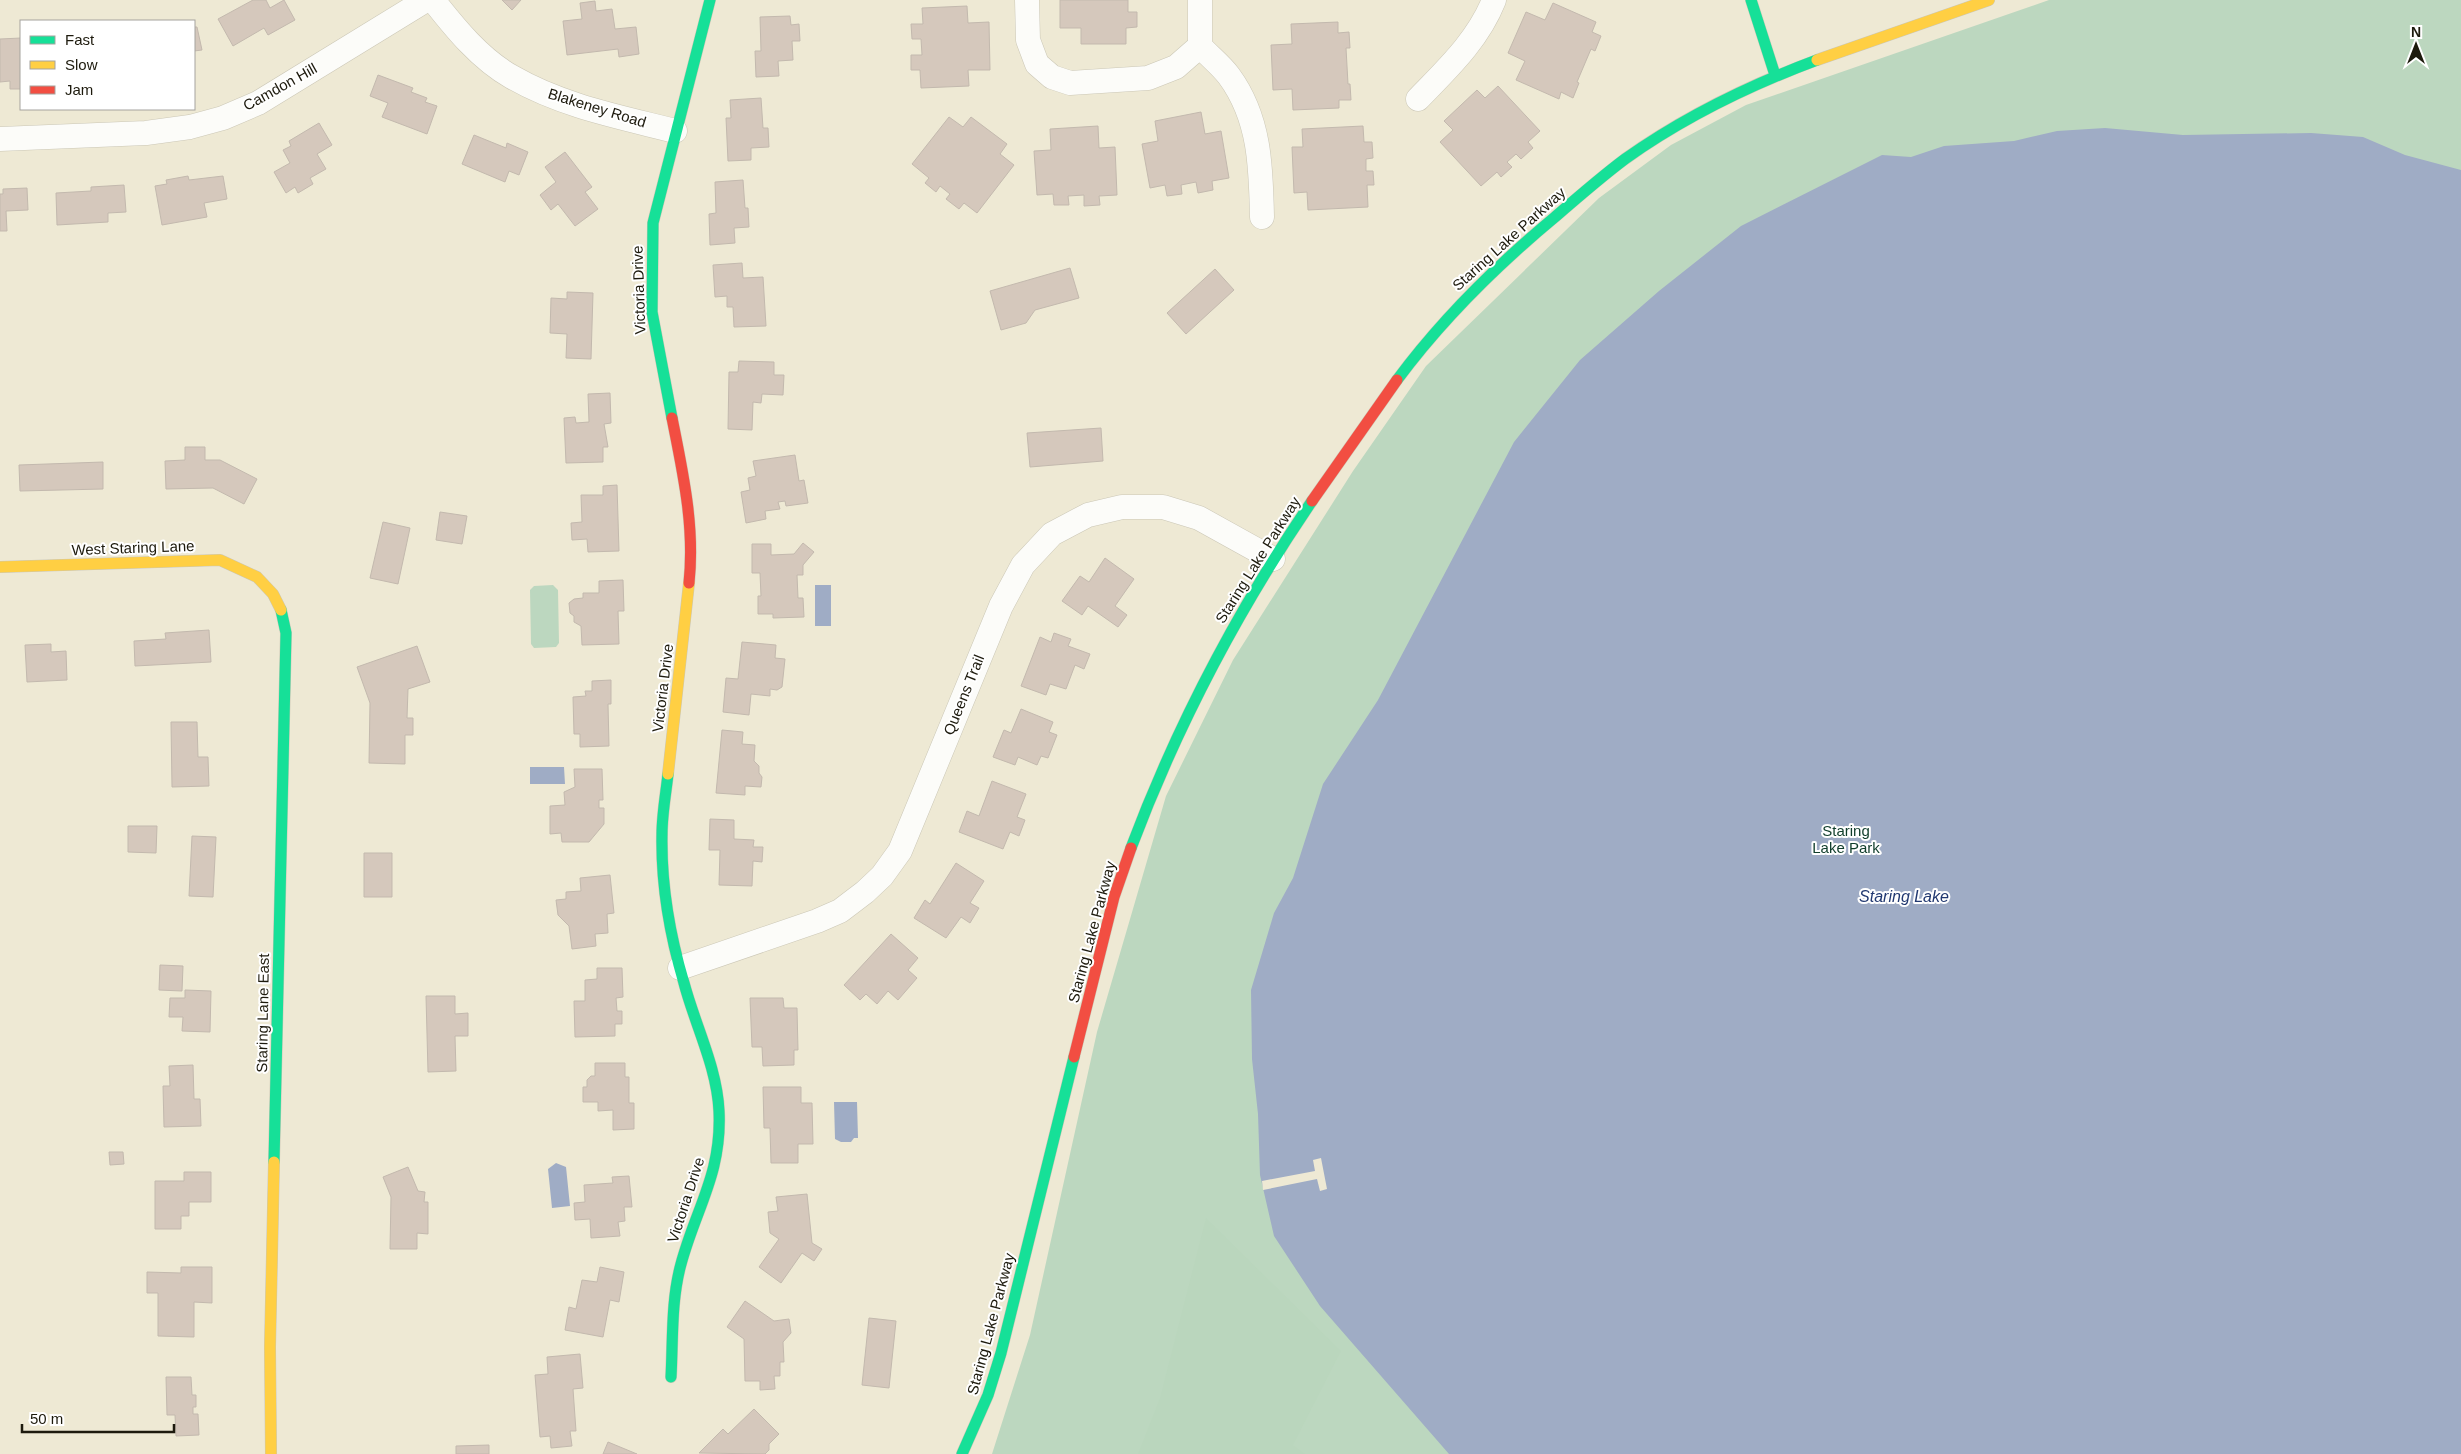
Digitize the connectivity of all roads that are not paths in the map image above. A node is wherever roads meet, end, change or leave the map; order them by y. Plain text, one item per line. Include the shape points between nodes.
1 (426, 0) edge
2 (433, 0) edge
3 (710, 0) edge
4 (1027, 0) edge
5 (1200, 0) edge
6 (1494, 0) edge
7 (1751, 0) edge
8 (1989, 0) edge
9 (1200, 46) junction
10 (1776, 75) junction
11 (1418, 99) dead end
12 (675, 131) junction
13 (0, 139) edge
14 (1262, 217) dead end
15 (1273, 559) junction
16 (0, 567) edge
17 (263, 580) joint
18 (680, 968) junction
19 (671, 1377) dead end
20 (270, 1454) edge
21 (962, 1454) edge

1 - 13 street, Camdon Hill via 258,103 223,118 146,134
2 - 12 street, Blakeney Road via 478,51 511,76 547,95
3 - 12 street, Victoria Drive
4 - 9 street via 1028,40 1037,64 1052,77 1070,82 1148,78 1176,67
5 - 9 street
6 - 11 street via 1486,21 1463,53
7 - 10 street
8 - 10 street, Staring Lake Parkway
9 - 14 street via 1229,76 1245,103 1256,132 1261,165
10 - 15 street, Staring Lake Parkway via 1719,102 1634,152 1547,223 1459,304 1367,422
12 - 18 street, Victoria Drive via 653,223 651,259 652,312 690,516 692,557 662,833 669,923
15 - 18 street, Queens Trail via 1200,518 1164,507 1122,507 1088,515 1052,534 1023,566 1001,606 900,851 882,876 840,911
15 - 21 street, Staring Lake Parkway via 1207,674 1162,768 1114,897 1001,1353 988,1395
16 - 17 street, West Staring Lane via 220,560 243,567
17 - 20 street, Staring Lane East via 276,595 284,614 286,633
18 - 19 street, Victoria Drive via 712,1072 719,1137 715,1165 681,1266 674,1312

